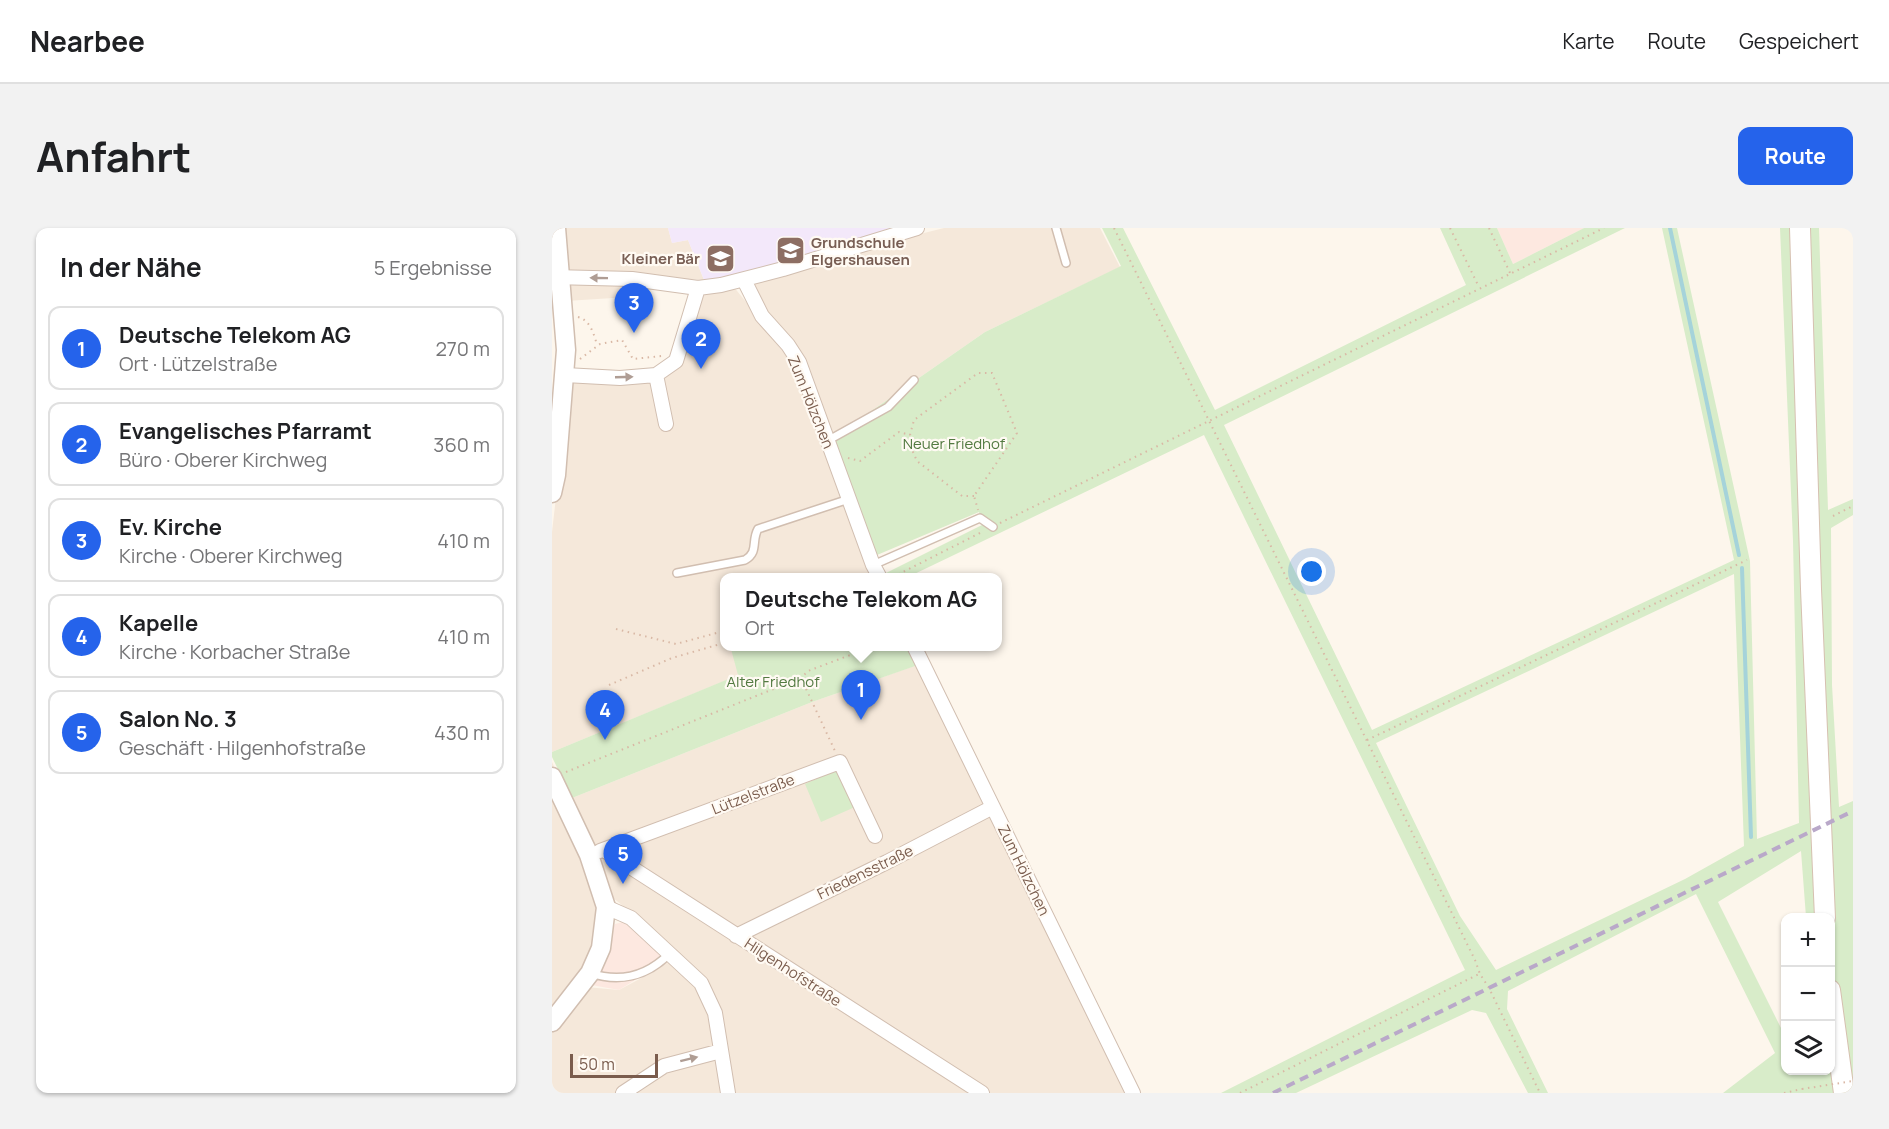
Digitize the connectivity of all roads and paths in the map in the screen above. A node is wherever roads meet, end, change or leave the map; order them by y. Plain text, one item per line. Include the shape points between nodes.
1 (556, 228) edge
2 (917, 228) edge
3 (1056, 228) edge
4 (1114, 228) edge
5 (1450, 228) edge
6 (1490, 228) edge
7 (1604, 228) edge
8 (1800, 228) edge
9 (1066, 263) dead end
10 (1511, 274) junction
11 (557, 277) edge
12 (744, 280) junction
13 (699, 288) junction
14 (1479, 288) junction
15 (564, 318) junction
16 (597, 345) junction
17 (559, 350) edge
18 (676, 362) junction
19 (565, 375) junction
20 (656, 375) junction
21 (914, 380) dead end
22 (556, 417) edge
23 (1210, 421) junction
24 (666, 424) dead end
25 (910, 435) junction
26 (827, 441) junction
27 (833, 455) junction
28 (552, 494) edge
29 (974, 496) junction
30 (849, 499) junction
31 (1853, 506) edge
32 (1833, 516) dead end
33 (980, 518) junction
34 (993, 527) junction
35 (1747, 560) dead end
36 (873, 565) junction
37 (677, 573) dead end
38 (877, 573) edge
39 (902, 573) edge
40 (616, 630) dead end
41 (720, 632) edge
42 (720, 644) edge
43 (861, 651) edge
44 (916, 651) edge
45 (801, 678) junction
46 (609, 685) dead end
47 (1367, 740) junction
48 (840, 762) junction
49 (557, 776) edge
50 (993, 807) junction
51 (875, 836) dead end
52 (597, 852) junction
53 (606, 907) junction
54 (1825, 913) edge
55 (736, 936) junction
56 (669, 954) junction
57 (590, 973) junction
58 (1480, 974) junction
59 (1834, 1021) edge
60 (552, 1023) edge
61 (721, 1051) junction
62 (1853, 1082) edge
63 (623, 1093) edge
64 (728, 1093) edge
65 (981, 1093) edge
66 (1133, 1093) edge
67 (1240, 1093) edge
68 (1540, 1093) edge
69 (1784, 1093) edge
70 (1844, 1093) edge

1 - 11 street
2 - 12 street
3 - 9 lane
4 - 23 path
5 - 14 path
6 - 10 path
7 - 10 path
8 - 54 main road
10 - 14 path
13 -> 11 street via 632,279
11 - 15 street
12 - 13 street
12 - 26 street, Zum Hölzchen via 762,316 799,362
13 - 18 street
14 - 23 path
15 - 16 path via 585,320
15 - 17 street
16 - 18 path via 622,340 633,359 656,355
16 - 19 path
17 - 19 street
18 - 20 street
19 -> 20 street
19 - 22 street
20 - 24 street
21 - 26 lane via 888,407
22 - 28 street via 556,475
23 - 34 path
23 - 47 path
25 - 27 path via 899,432 860,461
25 - 29 path via 917,461 962,496
25 - 29 path via 914,420 978,373 992,373 1017,433
26 - 27 street, Zum Hölzchen
27 - 30 street, Zum Hölzchen
29 - 33 path
30 - 36 street, Zum Hölzchen
30 - 37 lane via 758,529 754,535 755,550 745,560
31 - 32 path
33 - 34 lane
33 - 36 lane
34 - 39 path
35 - 47 path
36 - 38 street, Zum Hölzchen
40 - 41 path via 676,644
42 - 46 path via 672,658
43 - 45 path via 808,671
44 - 50 street, Zum Hölzchen
45 - 48 path
45 - 49 path
47 - 58 path
48 - 51 street
48 - 52 street, Lützelstraße
49 - 52 street
50 - 55 street, Friedensstraße
50 - 66 street, Zum Hölzchen
52 - 53 street
52 - 55 street, Hilgenhofstraße
53 - 56 street via 631,918
53 - 57 street via 601,948
55 - 65 street, Hilgenhofstraße
56 - 57 lane via 626,979
56 - 61 street via 701,983 715,1013
57 - 60 street
58 - 67 path
58 - 68 path
59 - 70 main road
63 -> 61 street via 664,1066
61 - 64 street
62 - 69 path, bridge

